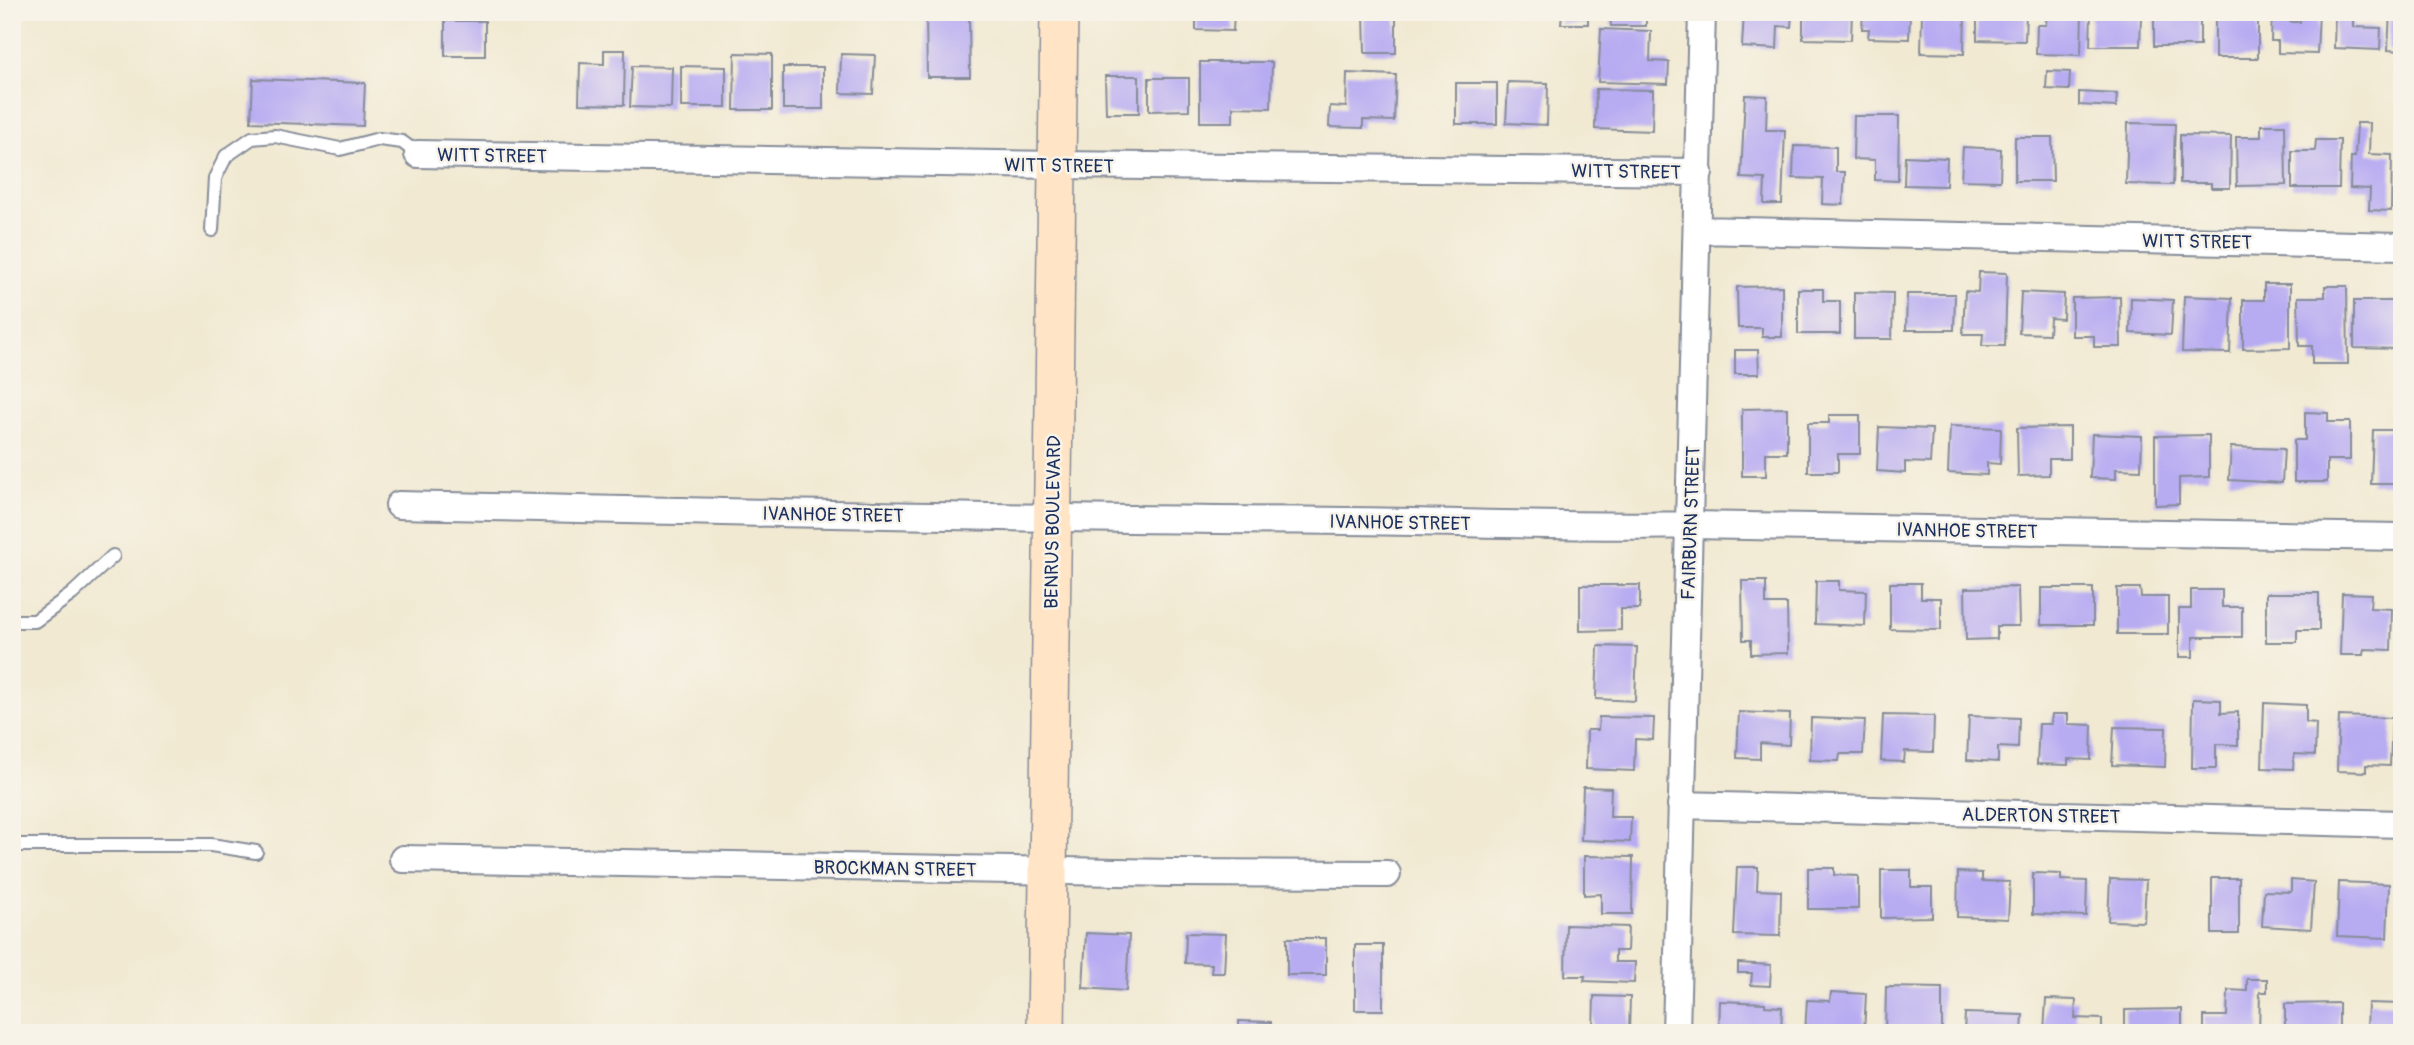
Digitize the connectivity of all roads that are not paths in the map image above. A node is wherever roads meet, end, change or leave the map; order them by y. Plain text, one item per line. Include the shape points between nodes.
1 (1059, 12) edge
2 (1702, 12) edge
3 (418, 154) joint
4 (1056, 165) junction
5 (1699, 172) junction
6 (212, 230) dead end
7 (1697, 230) junction
8 (2402, 246) edge
9 (399, 505) dead end
10 (1052, 519) junction
11 (1691, 525) junction
12 (2402, 537) edge
13 (113, 556) dead end
14 (12, 621) edge
15 (1681, 805) junction
16 (2402, 824) edge
17 (12, 845) edge
18 (256, 852) dead end
19 (403, 859) dead end
20 (1048, 870) junction
21 (1387, 874) dead end
22 (1046, 1033) edge
23 (1676, 1033) edge

1 - 4 street, BENRUS BOULEVARD
2 - 5 street, FAIRBURN STREET
3 - 4 street, WITT STREET
3 - 6 lane via 402,142 379,139 340,149 275,136 251,138 226,156 215,178
4 - 5 street, WITT STREET
4 - 10 street, BENRUS BOULEVARD
5 - 7 street, FAIRBURN STREET
7 - 8 street, WITT STREET
7 - 11 street, FAIRBURN STREET
9 - 10 street, IVANHOE STREET
10 - 11 street, IVANHOE STREET
10 - 20 street, BENRUS BOULEVARD
11 - 12 street, IVANHOE STREET
11 - 15 street, FAIRBURN STREET
13 - 14 lane via 35,621
15 - 16 street, ALDERTON STREET
15 - 23 street, FAIRBURN STREET
17 - 18 lane via 211,845
19 - 20 street, BROCKMAN STREET
20 - 21 street, BROCKMAN STREET
20 - 22 street, BENRUS BOULEVARD

